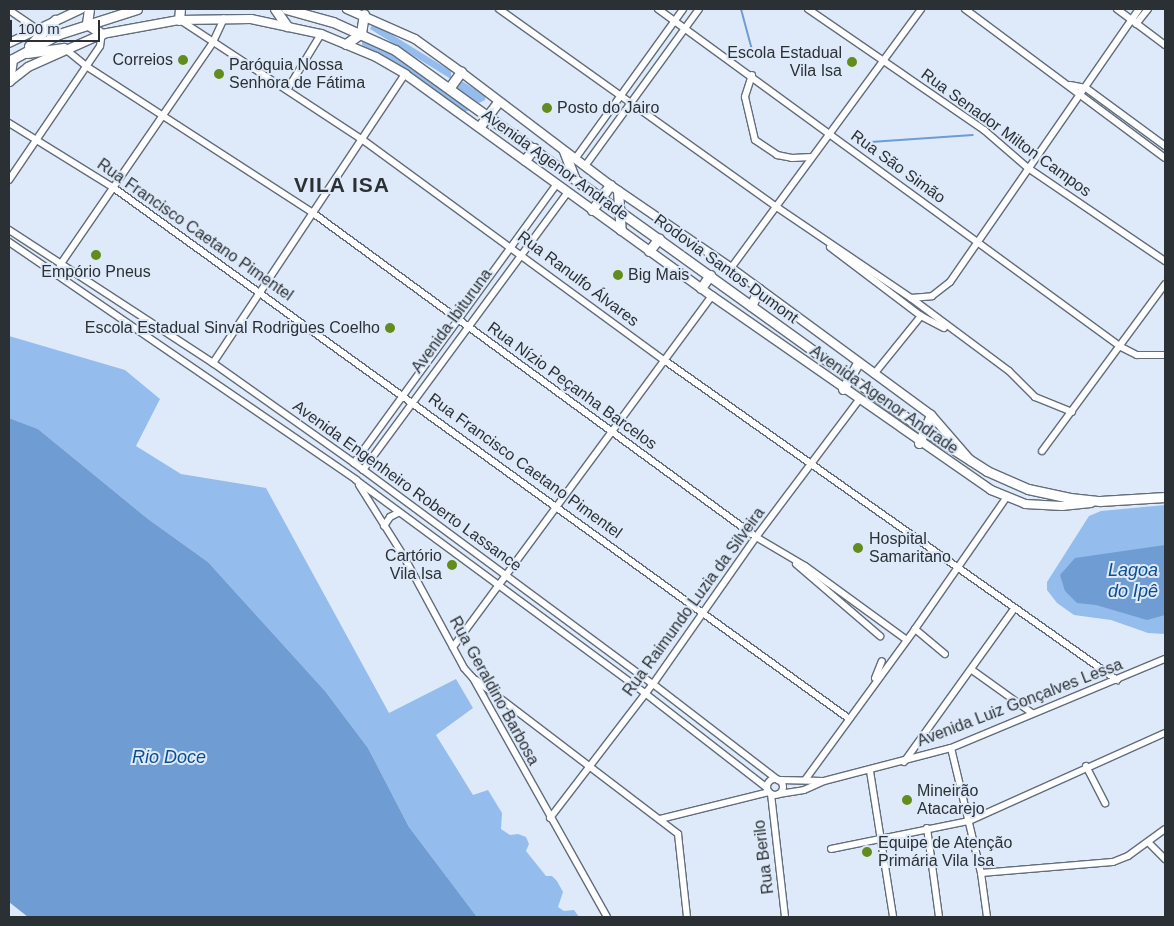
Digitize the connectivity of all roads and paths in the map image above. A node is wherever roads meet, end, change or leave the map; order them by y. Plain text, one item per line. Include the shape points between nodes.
1 (81, 9) edge
2 (88, 9) edge
3 (137, 9) edge
4 (180, 9) edge
5 (275, 9) edge
6 (286, 9) edge
7 (347, 9) edge
8 (499, 9) edge
9 (658, 9) edge
10 (683, 9) edge
11 (700, 9) edge
12 (808, 9) edge
13 (921, 9) edge
14 (966, 9) edge
15 (1117, 9) edge
16 (1139, 9) edge
17 (1148, 9) edge
18 (9, 10) edge
19 (364, 14) junction
20 (224, 18) junction
21 (55, 20) junction
22 (179, 20) junction
23 (675, 20) junction
24 (1135, 21) junction
25 (87, 24) junction
26 (287, 26) junction
27 (36, 28) junction
28 (685, 28) junction
29 (361, 33) junction
30 (102, 34) junction
31 (321, 34) junction
32 (213, 42) junction
33 (9, 43) edge
34 (346, 44) junction
35 (1165, 45) edge
36 (64, 48) junction
37 (25, 52) junction
38 (10, 59) edge
39 (882, 61) junction
40 (86, 66) junction
41 (462, 72) junction
42 (405, 74) junction
43 (752, 75) junction
44 (9, 82) edge
45 (1070, 85) junction
46 (450, 87) junction
47 (1086, 88) junction
48 (287, 90) junction
49 (622, 94) junction
50 (1080, 96) junction
51 (498, 102) junction
52 (632, 102) junction
53 (164, 114) junction
54 (488, 115) junction
55 (9, 123) edge
56 (480, 126) junction
57 (829, 134) junction
58 (36, 138) junction
59 (363, 140) junction
60 (1165, 146) edge
61 (534, 148) junction
62 (564, 151) junction
63 (812, 156) junction
64 (575, 158) junction
65 (1165, 158) edge
66 (524, 160) junction
67 (585, 166) junction
68 (1028, 168) junction
69 (575, 177) junction
70 (9, 180) edge
71 (557, 184) junction
72 (114, 188) junction
73 (614, 188) junction
74 (568, 192) junction
75 (602, 197) junction
76 (778, 208) junction
77 (617, 209) junction
78 (592, 210) junction
79 (314, 214) junction
80 (807, 226) junction
81 (9, 230) edge
82 (620, 230) junction
83 (659, 238) junction
84 (977, 240) junction
85 (9, 242) edge
86 (510, 245) junction
87 (649, 251) junction
88 (520, 252) junction
89 (1165, 260) edge
90 (60, 265) junction
91 (731, 268) junction
92 (710, 275) junction
93 (1165, 284) edge
94 (701, 288) junction
95 (759, 288) junction
96 (260, 292) junction
97 (712, 296) junction
98 (912, 298) junction
99 (752, 306) junction
100 (921, 316) junction
101 (456, 321) junction
102 (466, 327) junction
103 (965, 339) junction
104 (1121, 348) junction
105 (1165, 355) edge
106 (664, 360) junction
107 (858, 362) junction
108 (213, 363) junction
109 (874, 374) junction
110 (852, 377) junction
111 (843, 389) junction
112 (403, 394) junction
113 (411, 400) junction
114 (859, 400) junction
115 (1072, 412) junction
116 (931, 415) junction
117 (297, 425) junction
118 (925, 431) junction
119 (612, 432) junction
120 (291, 435) junction
121 (919, 443) junction
122 (1042, 451) dead end
123 (972, 462) junction
124 (354, 463) junction
125 (811, 465) junction
126 (363, 470) junction
127 (356, 480) junction
128 (1165, 497) edge
129 (1006, 498) junction
130 (1100, 502) junction
131 (558, 506) junction
132 (398, 513) junction
133 (384, 526) junction
134 (756, 537) junction
135 (791, 559) junction
136 (956, 568) junction
137 (506, 575) junction
138 (498, 586) junction
139 (1014, 609) junction
140 (703, 612) junction
141 (915, 630) junction
142 (880, 636) dead end
143 (907, 640) junction
144 (454, 647) junction
145 (945, 654) dead end
146 (1165, 659) edge
147 (882, 661) dead end
148 (972, 670) junction
149 (473, 678) junction
150 (1117, 680) junction
151 (653, 684) junction
152 (867, 693) junction
153 (646, 694) junction
154 (1032, 713) junction
155 (848, 718) junction
156 (719, 733) junction
157 (1165, 733) edge
158 (711, 744) junction
159 (951, 748) junction
160 (904, 762) junction
161 (592, 766) junction
162 (1086, 766) junction
163 (870, 770) junction
164 (779, 780) junction
165 (805, 780) junction
166 (824, 781) junction
167 (769, 791) junction
168 (779, 794) junction
169 (1105, 803) dead end
170 (550, 818) junction
171 (660, 819) junction
172 (969, 821) junction
173 (927, 828) junction
174 (1165, 829) edge
175 (880, 839) junction
176 (1149, 842) junction
177 (830, 849) dead end
178 (1165, 859) edge
179 (981, 873) junction
180 (607, 917) edge
181 (688, 917) edge
182 (786, 917) edge
183 (893, 917) edge
184 (939, 917) edge
185 (987, 917) edge

1 - 21 main road
2 - 25 highway
3 - 25 highway
4 - 22 highway
5 - 26 highway
6 - 29 highway, Rodovia Santos Dumont
7 - 19 main road, Avenida Agenor Andrade
8 - 49 street
9 - 23 street, Rua São Simão
10 - 23 street
11 - 28 street
12 - 39 street, Rua Senador Milton Campos
13 - 39 street
14 - 45 street
15 - 24 street
16 - 24 street
17 - 24 street
18 - 27 street
19 - 29 highway
19 - 41 main road, Avenida Agenor Andrade via 415,39
20 - 22 main road, Avenida Agenor Andrade
20 - 26 main road, Avenida Agenor Andrade
20 - 32 street
21 - 27 main road
21 - 37 highway
22 - 30 main road, Avenida Agenor Andrade
22 - 32 street, Rua Ranulfo Álvares
23 - 28 street, Rua São Simão
23 - 49 street
24 - 35 street
24 - 47 street
25 - 30 highway
25 - 37 highway
26 - 31 main road, Avenida Agenor Andrade
27 - 33 main road
28 - 43 street, Rua São Simão
28 - 52 street
29 - 34 highway
29 - 46 highway, Rodovia Santos Dumont via 394,50
30 - 36 main road, Avenida Agenor Andrade
30 - 40 street via 100,46
31 - 34 main road, Avenida Agenor Andrade
31 - 48 street
32 - 48 street, Rua Ranulfo Álvares
32 - 53 street
34 - 42 main road, Avenida Agenor Andrade
36 - 37 highway
36 - 40 street, Rua Nízio Peçanha Barcelos
36 - 44 main road, Avenida Agenor Andrade via 28,67
37 - 38 highway
38 - 44 highway
39 - 57 street
39 - 68 street, Rua Senador Milton Campos via 984,130
40 - 53 street, Rua Nízio Peçanha Barcelos
40 - 58 street
41 - 46 highway
41 - 51 main road, Avenida Agenor Andrade
42 - 56 main road, Avenida Agenor Andrade
42 - 59 street
43 - 57 street, Rua São Simão
43 - 63 street via 745,97 755,140 777,155 792,158
45 - 47 street
45 - 50 street
46 - 54 highway, Rodovia Santos Dumont
47 - 50 street
47 - 60 street
48 - 59 street, Rua Ranulfo Álvares
49 - 52 street
49 - 64 street
50 - 65 street
50 - 68 street
51 - 54 highway
51 - 62 main road, Avenida Agenor Andrade
52 - 67 street
52 - 76 street
53 - 72 street
53 - 79 street, Rua Nízio Peçanha Barcelos
54 - 56 highway
54 - 61 highway, Rodovia Santos Dumont
55 - 58 street, Rua Francisco Caetano Pimentel
56 - 66 main road, Avenida Agenor Andrade
57 - 63 street
57 - 84 street, Rua São Simão
58 - 70 street
58 - 72 street, Rua Francisco Caetano Pimentel
59 - 79 street
59 - 86 street, Rua Ranulfo Álvares
61 - 66 highway
61 - 69 highway, Rodovia Santos Dumont
62 - 64 main road, Avenida Agenor Andrade
62 - 69 highway
63 - 76 street
64 - 67 main road, Avenida Agenor Andrade
66 - 71 main road, Avenida Agenor Andrade
67 - 73 main road, Avenida Agenor Andrade
68 - 84 street
68 - 89 street, Rua Senador Milton Campos
69 - 75 highway, Rodovia Santos Dumont
71 - 74 main road, Avenida Agenor Andrade
71 - 86 street, Avenida Ibituruna
72 - 90 street
72 - 96 street, Rua Francisco Caetano Pimentel
73 - 75 highway
73 - 77 highway
73 - 91 main road, Avenida Agenor Andrade
74 - 78 main road, Avenida Agenor Andrade
74 - 88 street, Avenida Ibituruna
75 - 77 highway, Rodovia Santos Dumont
75 - 78 highway
76 - 80 street
76 - 91 street
77 - 82 highway
77 - 83 highway, Rodovia Santos Dumont
78 - 82 main road, Avenida Agenor Andrade
79 - 96 street
79 - 101 street, Rua Nízio Peçanha Barcelos
80 - 98 street
80 - 100 street via 845,260
81 - 90 street, Avenida Engenheiro Roberto Lassance
82 - 87 main road, Avenida Agenor Andrade
83 - 87 highway
83 - 92 highway, Rodovia Santos Dumont
84 - 98 street via 942,291 932,296
84 - 104 street, Rua São Simão
85 - 120 street, Avenida Engenheiro Roberto Lassance
86 - 88 street, Rua Ranulfo Álvares
86 - 101 street, Avenida Ibituruna
87 - 94 main road, Avenida Agenor Andrade
88 - 102 street, Avenida Ibituruna
88 - 106 street, Rua Ranulfo Álvares
90 - 108 street, Avenida Engenheiro Roberto Lassance
91 - 95 main road, Avenida Agenor Andrade
92 - 94 highway
92 - 99 highway, Rodovia Santos Dumont
93 - 104 street
94 - 97 main road, Avenida Agenor Andrade
95 - 99 highway
95 - 107 main road, Avenida Agenor Andrade
96 - 108 street
96 - 112 street, Rua Francisco Caetano Pimentel
97 - 106 street
97 - 111 main road, Avenida Agenor Andrade
98 - 103 street
99 - 110 highway, Rodovia Santos Dumont
100 - 103 street
100 - 109 street
101 - 102 street, Rua Nízio Peçanha Barcelos
101 - 112 street, Avenida Ibituruna
102 - 113 street, Avenida Ibituruna
102 - 119 street, Rua Nízio Peçanha Barcelos
103 - 115 street via 1009,371 1035,396
104 - 105 street via 1137,355
104 - 115 street
106 - 119 street
106 - 125 street, Rua Ranulfo Álvares
107 - 109 main road, Avenida Agenor Andrade
107 - 110 highway
108 - 117 street, Avenida Engenheiro Roberto Lassance
109 - 116 main road, Avenida Agenor Andrade
110 - 111 highway
110 - 118 highway, Rodovia Santos Dumont
111 - 114 main road, Avenida Agenor Andrade
112 - 113 street, Rua Francisco Caetano Pimentel
112 - 124 street, Avenida Ibituruna
113 - 126 street, Avenida Ibituruna
113 - 131 street, Rua Francisco Caetano Pimentel
114 - 121 main road, Avenida Agenor Andrade
114 - 125 street, Rua Raimundo Luzia da Silveira
115 - 122 street
116 - 118 highway
116 - 123 main road, Avenida Agenor Andrade
117 - 120 street
117 - 124 street, Avenida Engenheiro Roberto Lassance
118 - 121 highway
118 - 123 highway, Rodovia Santos Dumont
119 - 131 street
119 - 134 street, Rua Nízio Peçanha Barcelos
120 - 127 street, Avenida Engenheiro Roberto Lassance
121 - 129 main road, Avenida Agenor Andrade
123 - 130 highway, Rodovia Santos Dumont via 1028,489
124 - 126 street, Avenida Engenheiro Roberto Lassance
125 - 134 street, Rua Raimundo Luzia da Silveira
125 - 136 street, Rua Ranulfo Álvares
126 - 137 street, Avenida Engenheiro Roberto Lassance
127 - 132 street, Avenida Engenheiro Roberto Lassance
127 - 133 street, Rua Geraldino Barbosa
128 - 130 highway, Rodovia Santos Dumont
129 - 130 main road, Avenida Agenor Andrade via 1025,504 1062,506
129 - 136 street
131 - 137 street
131 - 140 street, Rua Francisco Caetano Pimentel
132 - 133 street via 390,517
132 - 138 street, Avenida Engenheiro Roberto Lassance
133 - 144 street, Rua Geraldino Barbosa
134 - 135 street, Rua Nízio Peçanha Barcelos
134 - 140 street, Rua Raimundo Luzia da Silveira
135 - 142 street, Rua Nízio Peçanha Barcelos
135 - 143 street, Rua Nízio Peçanha Barcelos
136 - 139 street, Rua Ranulfo Álvares
136 - 141 street
137 - 138 street
137 - 151 street, Avenida Engenheiro Roberto Lassance
138 - 144 street
138 - 153 street, Avenida Engenheiro Roberto Lassance
139 - 148 street
139 - 150 street, Rua Ranulfo Álvares
140 - 151 street, Rua Raimundo Luzia da Silveira
140 - 155 street, Rua Francisco Caetano Pimentel
141 - 143 street
141 - 145 street
143 - 152 street
144 - 149 street, Rua Geraldino Barbosa
146 - 150 street, Avenida Luiz Gonçalves Lessa
147 - 152 street
148 - 154 street
148 - 160 street
149 - 161 street
149 - 170 street, Rua Geraldino Barbosa
150 - 154 street, Avenida Luiz Gonçalves Lessa
151 - 153 street, Rua Raimundo Luzia da Silveira
151 - 156 street, Avenida Engenheiro Roberto Lassance
152 - 155 street
153 - 158 street, Avenida Engenheiro Roberto Lassance
153 - 161 street, Rua Raimundo Luzia da Silveira
154 - 159 street, Avenida Luiz Gonçalves Lessa
155 - 165 street
156 - 158 street
156 - 164 street, Avenida Engenheiro Roberto Lassance
157 - 162 street
158 - 167 street, Avenida Engenheiro Roberto Lassance
159 - 160 street, Avenida Luiz Gonçalves Lessa
159 - 172 street
160 - 163 street, Avenida Luiz Gonçalves Lessa
161 - 170 street, Rua Raimundo Luzia da Silveira
161 - 171 street
162 - 169 street
162 - 172 street
163 - 166 street, Avenida Luiz Gonçalves Lessa
163 - 175 street
164 - 165 street, Avenida Luiz Gonçalves Lessa
164 - 167 street via 770,781
164 - 168 street via 782,787
165 - 166 street, Avenida Luiz Gonçalves Lessa
166 - 168 street, Avenida Luiz Gonçalves Lessa via 804,790
167 - 168 street, Avenida Luiz Gonçalves Lessa
167 - 171 street
167 - 182 street, Rua Berilo
170 - 180 street, Rua Geraldino Barbosa
171 - 181 street via 678,834 681,842
172 - 173 street
172 - 179 street
173 - 175 street
173 - 184 street
174 - 176 street
175 - 177 street
175 - 183 street
176 - 178 street
176 - 179 street via 1128,856 1106,864
179 - 185 street

